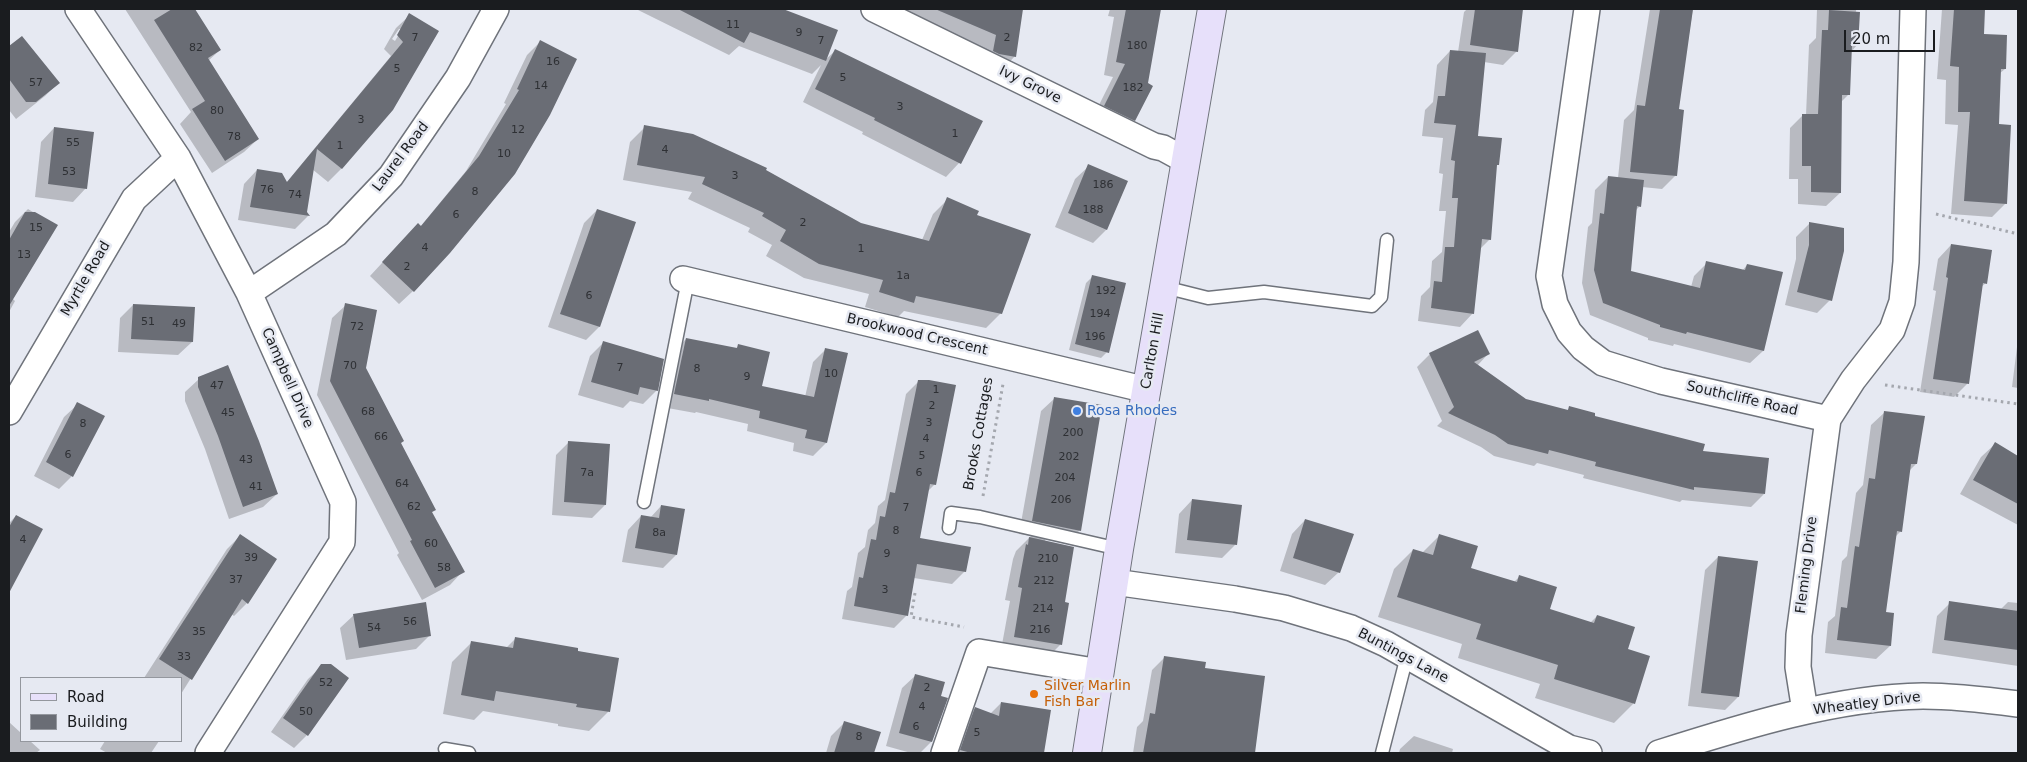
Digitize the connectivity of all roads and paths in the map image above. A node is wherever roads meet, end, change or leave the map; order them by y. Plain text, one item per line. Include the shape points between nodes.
1 (78, 9) edge
2 (496, 9) edge
3 (874, 9) edge
4 (1212, 9) edge
5 (1587, 9) edge
6 (1913, 9) edge
7 (178, 158) junction
8 (1186, 160) junction
9 (1908, 207) junction
10 (2018, 234) edge
11 (1387, 240) dead end
12 (686, 279) joint
13 (1164, 287) junction
14 (249, 292) junction
15 (1007, 356) junction
16 (1853, 380) junction
17 (1146, 390) junction
18 (2018, 404) edge
19 (9, 412) edge
20 (1828, 419) junction
21 (644, 502) dead end
22 (980, 517) junction
23 (949, 528) dead end
24 (1120, 549) junction
25 (1114, 582) junction
26 (915, 593) dead end
27 (966, 628) dead end
28 (1407, 656) junction
29 (1100, 672) junction
30 (2018, 704) edge
31 (1805, 711) junction
32 (445, 749) dead end
33 (1578, 752) edge
34 (208, 753) edge
35 (469, 753) edge
36 (944, 753) edge
37 (1087, 753) edge
38 (1382, 753) edge
39 (1659, 753) edge

1 - 7 street, Campbell Drive
2 - 14 street, Laurel Road via 458,78 391,176 336,234
3 - 8 street, Ivy Grove
4 - 8 main road, Carlton Hill
5 - 20 street, Southcliffe Road via 1549,276 1555,304 1569,332 1603,364 1661,381
6 - 9 street
7 - 14 street, Campbell Drive
7 - 19 street, Myrtle Road via 134,199
8 - 13 main road, Carlton Hill
9 - 10 path
9 - 16 street via 1902,302 1892,330
11 - 13 lane via 1381,297 1372,306 1264,292 1208,298
12 - 15 street, Brookwood Crescent
12 - 21 lane, Brookwood Crescent
13 - 17 main road, Carlton Hill
14 - 34 street, Campbell Drive via 343,502 342,542
15 - 17 street, Brookwood Crescent
15 - 22 path, Brooks Cottages
16 - 18 path
16 - 20 street
17 - 24 main road, Carlton Hill
20 - 31 street, Fleming Drive via 1798,635 1798,667
22 - 23 lane via 951,513
22 - 24 lane
24 - 25 main road, Carlton Hill
25 - 28 street, Buntings Lane via 1284,608 1351,628
25 - 29 main road, Carlton Hill
26 - 27 path via 911,617
28 - 33 street, Buntings Lane
28 - 38 lane
29 - 36 street via 979,652
29 - 37 main road, Carlton Hill
30 - 31 street, Wheatley Drive via 1923,696
31 - 39 street
32 - 35 lane

